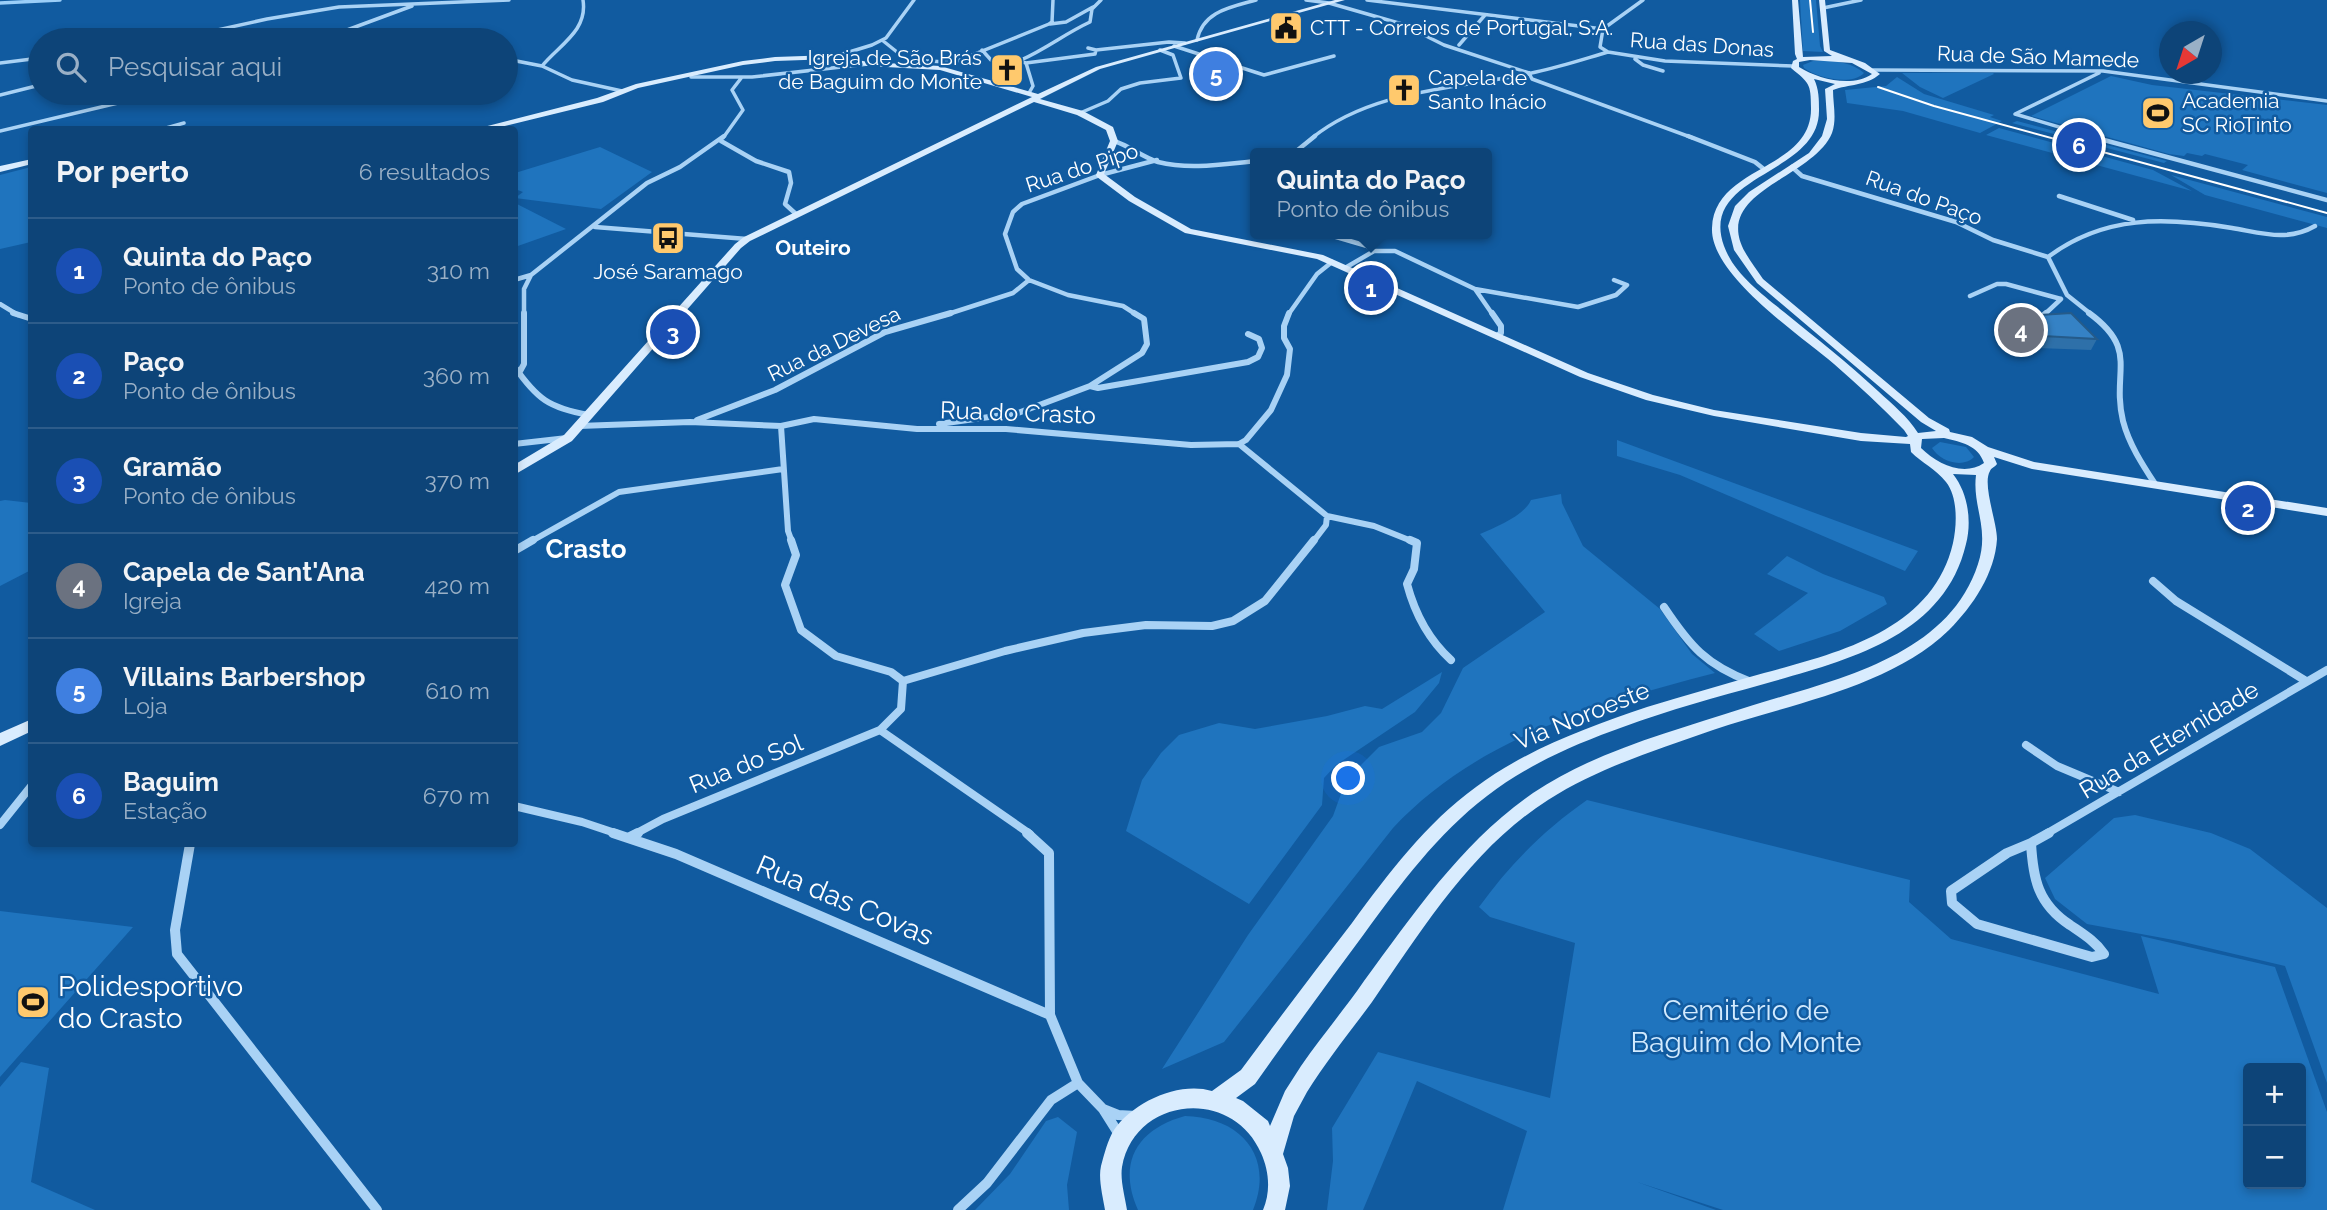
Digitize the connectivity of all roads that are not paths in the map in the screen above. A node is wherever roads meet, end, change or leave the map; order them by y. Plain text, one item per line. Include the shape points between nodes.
1 (509, 0) edge
2 (583, 0) edge
3 (913, 0) edge
4 (1053, 0) edge
5 (1100, 0) edge
6 (1256, 0) edge
7 (1306, 0) edge
8 (1342, 0) edge
9 (1367, 0) edge
10 (1643, 0) edge
11 (1796, 0) edge
12 (1833, 0) edge
13 (1860, 0) edge
14 (1329, 3) junction
15 (1822, 4) edge
16 (416, 5) junction
17 (1093, 7) junction
18 (1485, 15) junction
19 (1049, 24) junction
20 (230, 28) edge
21 (353, 28) edge
22 (1603, 29) junction
23 (882, 40) junction
24 (1197, 40) junction
25 (1185, 43) junction
26 (1459, 45) dead end
27 (1174, 46) junction
28 (1088, 48) dead end
29 (982, 50) junction
30 (1096, 50) junction
31 (1160, 50) junction
32 (1608, 52) junction
33 (1334, 56) dead end
34 (833, 57) junction
35 (1635, 59) junction
36 (1801, 59) junction
37 (28, 60) edge
38 (1846, 60) junction
39 (518, 61) edge
40 (1023, 61) junction
41 (950, 62) junction
42 (0, 63) edge
43 (868, 64) junction
44 (542, 66) junction
45 (1793, 66) junction
46 (940, 68) junction
47 (1873, 70) junction
48 (2050, 70) junction
49 (1663, 71) dead end
50 (2103, 71) junction
51 (1529, 73) junction
52 (1805, 74) junction
53 (691, 77) junction
54 (742, 77) junction
55 (1846, 82) junction
56 (2078, 82) junction
57 (28, 88) edge
58 (622, 92) junction
59 (0, 93) edge
60 (1034, 96) junction
61 (2327, 101) edge
62 (109, 105) edge
63 (1080, 113) junction
64 (184, 123) dead end
65 (173, 126) edge
66 (493, 126) edge
67 (0, 131) edge
68 (721, 141) junction
69 (1114, 141) junction
70 (1300, 148) edge
71 (1157, 160) junction
72 (28, 162) edge
73 (1250, 162) edge
74 (1792, 167) junction
75 (0, 169) edge
76 (1765, 170) junction
77 (1100, 175) junction
78 (2059, 196) dead end
79 (2327, 200) edge
80 (796, 214) junction
81 (2134, 221) junction
82 (2315, 226) dead end
83 (595, 227) junction
84 (747, 239) junction
85 (1343, 239) edge
86 (1374, 251) junction
87 (2048, 257) junction
88 (1332, 262) junction
89 (1345, 268) junction
90 (531, 275) junction
91 (518, 279) edge
92 (1029, 280) junction
93 (1614, 280) dead end
94 (1475, 289) junction
95 (1970, 296) dead end
96 (2069, 297) junction
97 (2061, 299) junction
98 (0, 304) edge
99 (28, 318) edge
100 (2035, 321) edge
101 (1248, 334) dead end
102 (1497, 335) junction
103 (518, 372) edge
104 (520, 375) junction
105 (518, 379) edge
106 (1090, 386) junction
107 (589, 415) junction
108 (690, 422) junction
109 (579, 426) junction
110 (781, 426) junction
111 (917, 429) junction
112 (1956, 436) junction
113 (568, 438) junction
114 (1861, 438) junction
115 (1916, 439) junction
116 (518, 444) edge
117 (1239, 444) junction
118 (1984, 449) junction
119 (1924, 458) junction
120 (2032, 465) junction
121 (783, 468) junction
122 (1986, 468) junction
123 (518, 469) edge
124 (2155, 484) junction
125 (2327, 512) edge
126 (1327, 516) junction
127 (518, 549) edge
128 (2153, 581) dead end
129 (1664, 607) dead end
130 (1451, 660) dead end
131 (2327, 670) edge
132 (903, 681) junction
133 (2305, 681) junction
134 (1752, 682) junction
135 (28, 726) edge
136 (880, 730) junction
137 (0, 740) edge
138 (2026, 745) dead end
139 (28, 790) edge
140 (2119, 792) junction
141 (518, 807) edge
142 (0, 825) edge
143 (628, 838) junction
144 (2031, 843) junction
145 (189, 847) edge
146 (1050, 1015) junction
147 (1079, 1083) junction
148 (1216, 1100) junction
149 (1103, 1109) junction
150 (1139, 1116) junction
151 (1121, 1137) junction
152 (1274, 1151) junction
153 (1277, 1208) edge
154 (377, 1210) edge
155 (958, 1210) edge
156 (1116, 1210) edge

1 - 16 street
2 - 44 street via 586,12 582,23
3 - 23 street
4 - 19 street
5 - 17 street
6 - 24 street via 1212,14
7 - 14 street
8 - 14 main road
9 - 18 street
10 - 22 street
11 - 36 main road
12 - 13 street
13 - 15 street
14 - 24 main road
14 - 51 street via 1402,24 1444,45
15 - 38 main road via 1827,51
16 - 20 street via 323,9
16 - 21 street
17 - 19 street via 1066,22
17 - 40 street via 1090,22
18 - 22 street
18 - 26 street
19 - 29 street
22 - 32 street via 1600,47
23 - 34 street
23 - 41 street via 912,61
24 - 25 main road
25 - 27 main road
25 - 30 street
27 - 31 main road
27 - 33 street via 1264,75
28 - 30 street
29 - 40 street via 991,60
29 - 41 street
30 - 40 street via 1095,54 1058,61
31 - 60 main road via 1098,68
31 - 63 street via 1174,55 1181,78 1121,89 1108,101
32 - 35 street, Rua das Donas
32 - 51 street
34 - 43 main road
34 - 53 main road via 752,62
35 - 45 street, Rua das Donas
35 - 49 street
36 - 38 main road
36 - 45 main road
37 - 42 street
38 - 47 main road
39 - 44 street
40 - 60 street
41 - 46 street
43 - 46 main road
43 - 54 street
44 - 58 street via 572,80
45 - 52 main road
46 - 60 main road
47 - 48 street, Rua de São Mamede
47 - 55 main road via 1876,74 1868,80
48 - 50 street, Rua de São Mamede
48 - 56 street via 2073,76
50 - 56 street
50 - 61 street, Rua de São Mamede
51 - 70 street via 1377,104 1331,123
51 - 76 street via 1532,79 1755,162
52 - 55 main road
52 - 76 main road via 1814,86 1813,129 1800,147
53 - 54 street
53 - 58 main road
54 - 68 street via 733,90 743,110
55 - 74 main road via 1829,89 1831,120 1826,138
56 - 79 street via 2015,114
57 - 59 street
58 - 66 main road
60 - 63 main road
60 - 80 main road
62 - 67 street
63 - 69 main road via 1111,129
64 - 65 street
68 - 80 street via 756,161 789,172 792,184 785,201
68 - 83 street via 647,183
69 - 71 street
69 - 77 main road
71 - 73 street via 1208,166
71 - 77 street, Rua do Pipo
72 - 75 main road
74 - 87 street, Rua do Paço via 1802,176 1956,222 1993,240
74 - 112 main road via 1761,186 1740,209 1734,227 1742,256 1779,298 1925,420
76 - 115 main road via 1733,192 1718,211 1719,248 1751,290 1885,405
77 - 88 main road via 1188,231
77 - 92 street, Rua do Pipo via 1022,204 1013,212 1005,234 1017,268
78 - 81 street
80 - 84 main road
81 - 82 street via 2214,225 2290,237
81 - 87 street via 2060,246
83 - 84 street
83 - 90 street
84 - 107 main road
85 - 86 street
86 - 89 street
86 - 94 street via 1395,251
87 - 96 street
88 - 89 main road
88 - 117 street via 1317,274 1289,312 1284,326 1290,349 1287,375 1271,410
89 - 102 main road
90 - 91 street
90 - 104 street via 524,289
92 - 106 street via 1068,295 1123,306 1144,319 1147,344 1142,353
92 - 108 street, Rua da Devesa via 1013,293 885,332 775,390
93 - 94 street via 1628,285 1616,295 1578,307
94 - 102 street via 1501,326
95 - 97 street via 1997,284
96 - 97 street
96 - 124 street via 2118,343 2124,428
97 - 100 street
98 - 99 street
101 - 106 street via 1259,339 1262,348 1258,357 1235,365
102 - 114 main road via 1584,375 1650,398 1714,414
103 - 104 street
104 - 105 street
104 - 107 street via 537,397 553,408
106 - 111 street via 1018,413
107 - 109 main road
108 - 109 street, Rua do Crasto
108 - 110 street, Rua do Crasto
109 - 113 main road
110 - 111 street, Rua do Crasto via 814,419
110 - 121 street
111 - 117 street, Rua do Crasto via 1006,429 1191,445
112 - 115 main road via 1932,433
112 - 118 main road
113 - 116 street
113 - 123 main road
114 - 115 main road
114 - 119 main road via 1903,447
115 - 119 main road via 1914,449
117 - 126 street
118 - 120 main road
118 - 122 main road via 1991,458
119 - 122 main road via 1956,471
119 - 134 main road, Via Noroeste via 1953,482 1960,503 1959,553 1942,586 1923,609 1874,642
120 - 122 main road
120 - 124 main road
121 - 127 street via 619,492
121 - 132 street via 788,531 796,555 786,585 801,630 836,656 891,671
122 - 152 main road via 1981,490 1991,532 1988,556 1965,602 1944,626 1892,662 1588,771 1521,811 1432,905 1323,1053 1285,1112
124 - 125 main road
126 - 130 street via 1374,526 1417,543 1414,569 1406,584 1433,646
126 - 132 street via 1326,525 1275,592 1238,619 1194,629 1184,625 1127,627 1040,642
128 - 133 street via 2176,601
129 - 134 street via 1705,661
131 - 133 street, Rua da Eternidade
132 - 136 street via 901,709
133 - 140 street, Rua da Eternidade
134 - 148 main road, Via Noroeste via 1588,736 1518,768 1480,792 1392,883 1248,1077
135 - 137 main road
136 - 143 street, Rua do Sol via 663,819
136 - 146 street via 1038,840 1049,853
138 - 140 street via 2057,766
139 - 142 street
140 - 144 street, Rua da Eternidade
141 - 143 street, Rua das Covas
143 - 146 street, Rua das Covas via 676,854
144 - 144 street, Rua da Eternidade via 2007,853 1951,891 1952,903 1977,925 1994,931 2092,957 2104,954 2095,941 2059,920 2041,901 2033,883
145 - 154 street via 174,930 177,954
146 - 147 street
147 - 149 street
147 - 155 street via 1051,1100 987,1184
148 - 150 main road via 1188,1097 1162,1103
148 - 152 main road via 1240,1111 1260,1129
149 - 150 street
149 - 151 street
150 - 151 main road
151 - 156 main road via 1111,1163 1110,1191
152 - 153 main road via 1280,1178

